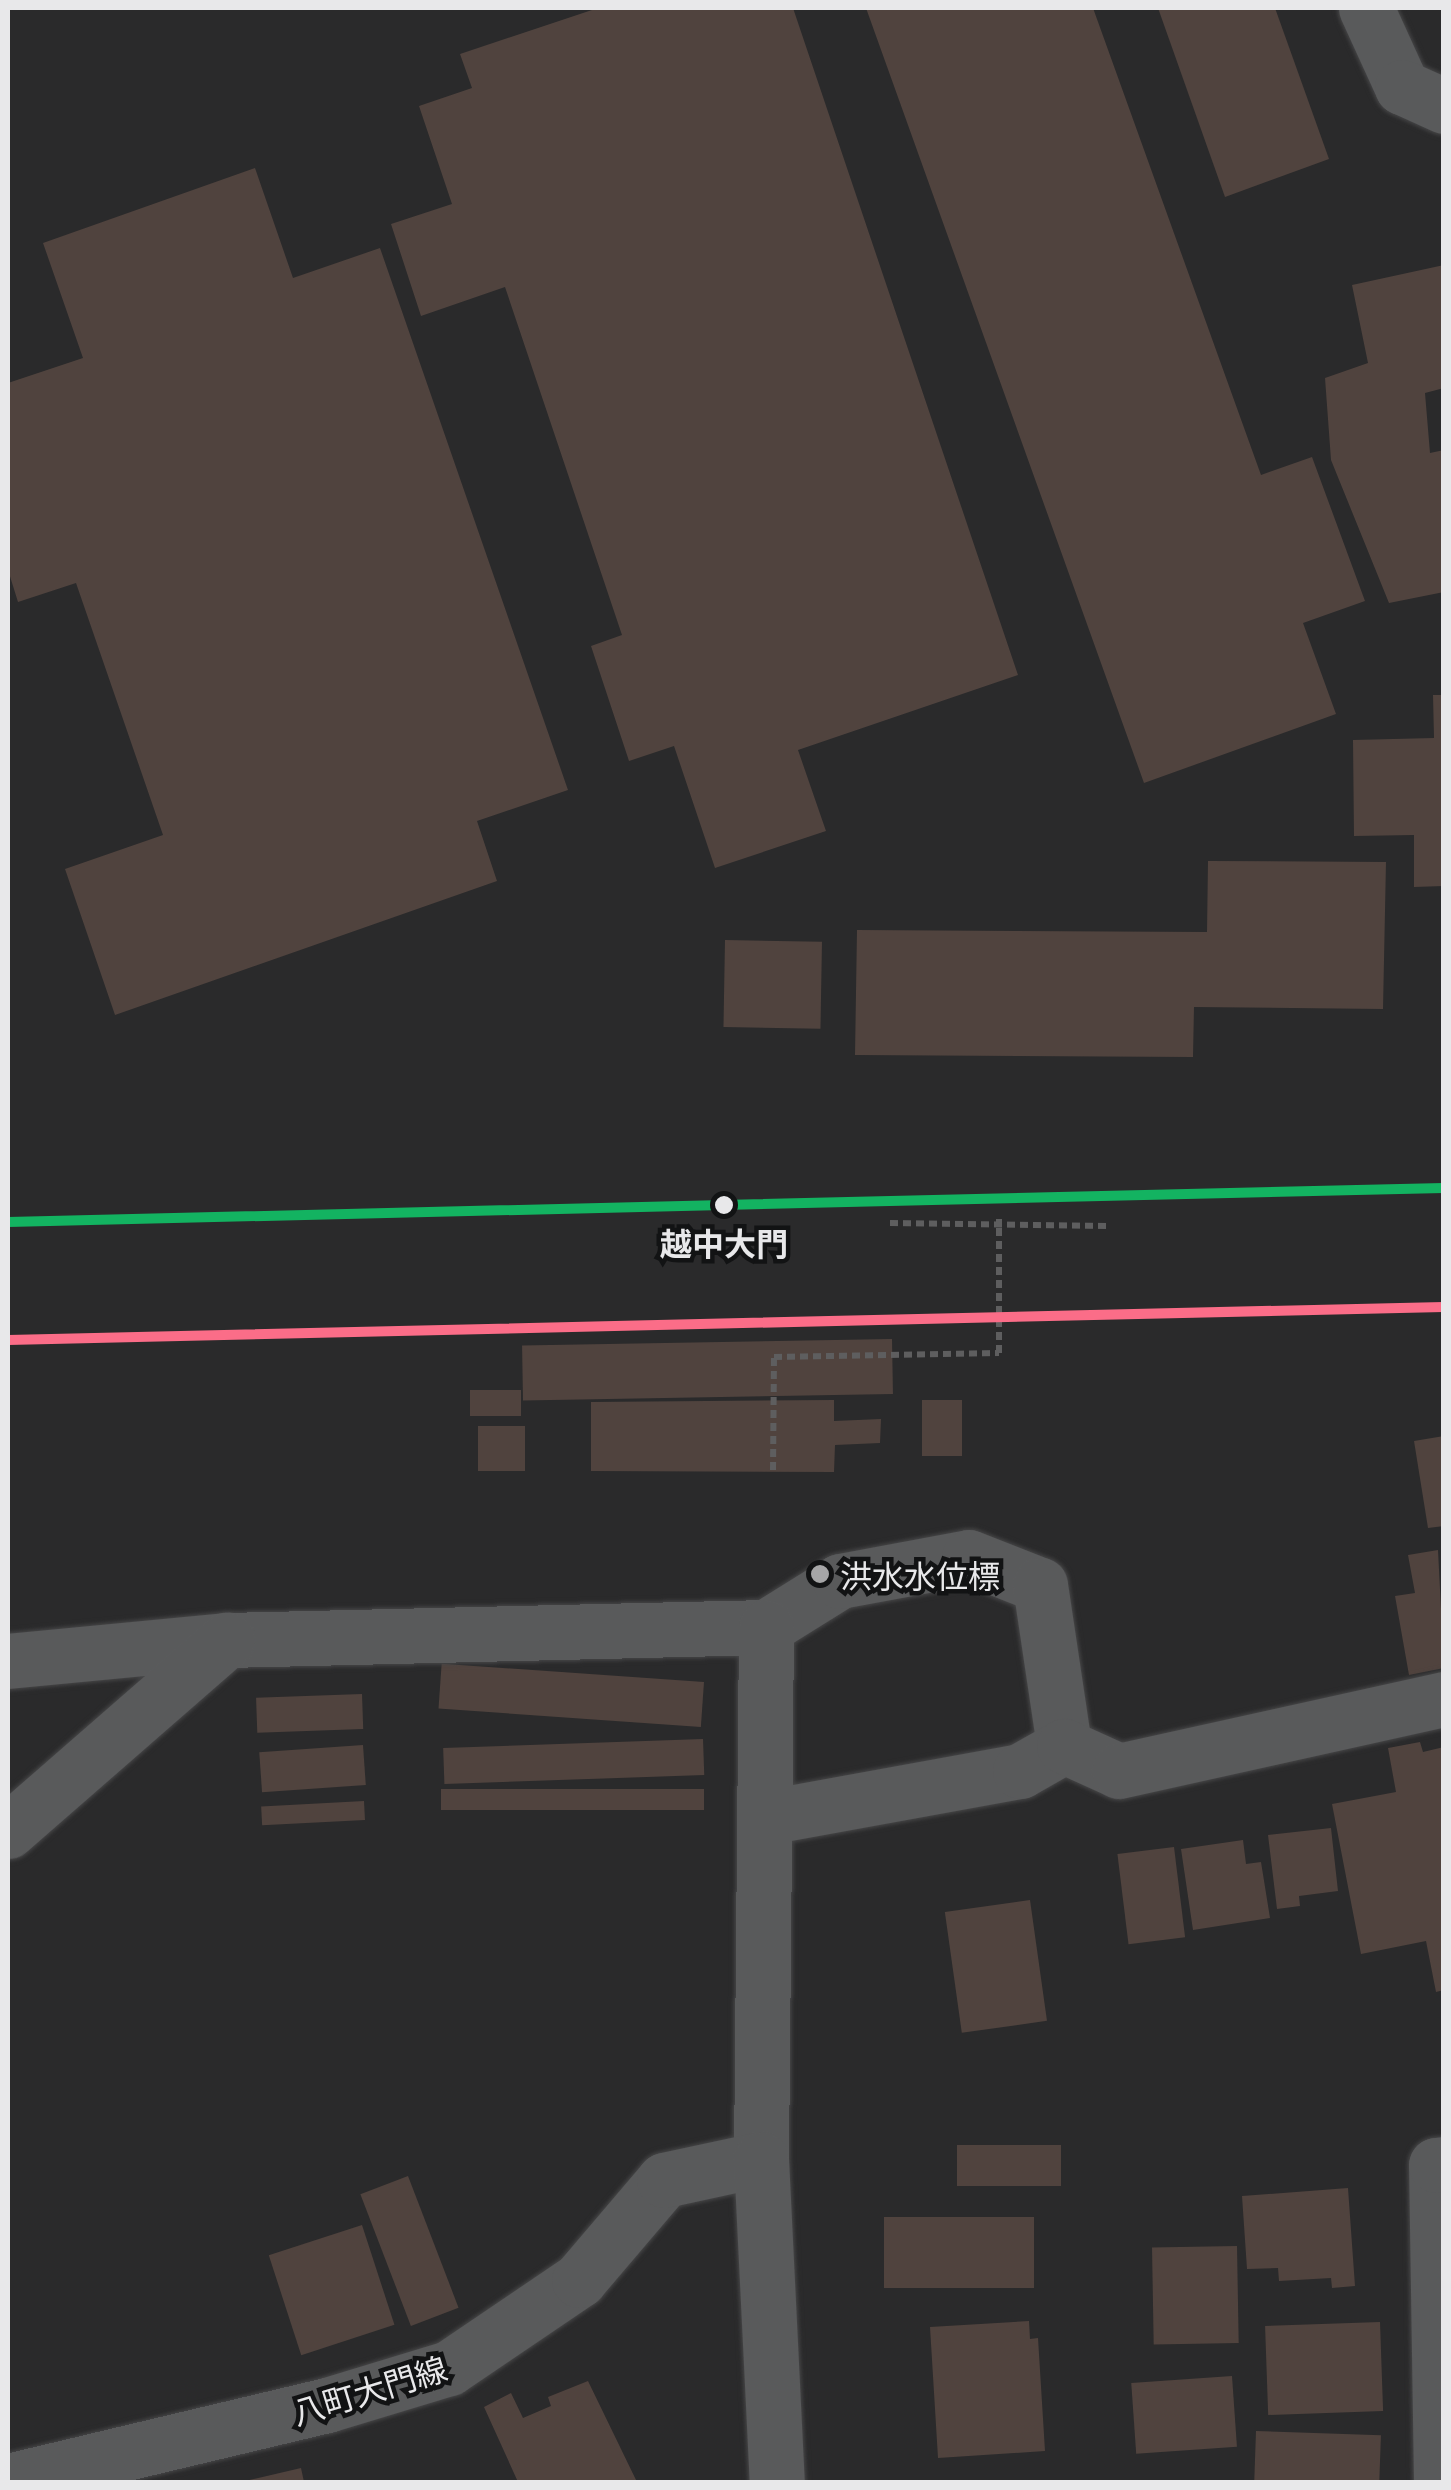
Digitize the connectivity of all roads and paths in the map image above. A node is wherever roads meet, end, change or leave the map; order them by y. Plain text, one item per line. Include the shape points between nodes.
1 (1366, 8) edge
2 (1444, 106) edge
3 (999, 1220) junction
4 (890, 1223) dead end
5 (1108, 1226) dead end
6 (773, 1470) dead end
7 (766, 1626) junction
8 (227, 1640) junction
9 (8, 1661) edge
10 (1444, 1698) edge
11 (1064, 1746) junction
12 (767, 1816) junction
13 (8, 1831) edge
14 (761, 2159) junction
15 (1444, 2164) edge
16 (8, 2481) edge
17 (778, 2482) edge
18 (1440, 2482) edge

1 - 2 street via 1402,88
3 - 4 path
3 - 5 path
3 - 6 path via 999,1352 774,1357
7 - 8 street
7 - 11 street via 840,1581 969,1557 1040,1585
7 - 12 street
8 - 9 street
8 - 13 street
10 - 11 street via 1119,1770
11 - 12 street via 1020,1771
12 - 14 street
14 - 16 street, 八町大門線 via 664,2180 578,2280 449,2368 327,2405
14 - 17 street
15 - 18 street via 1436,2165

